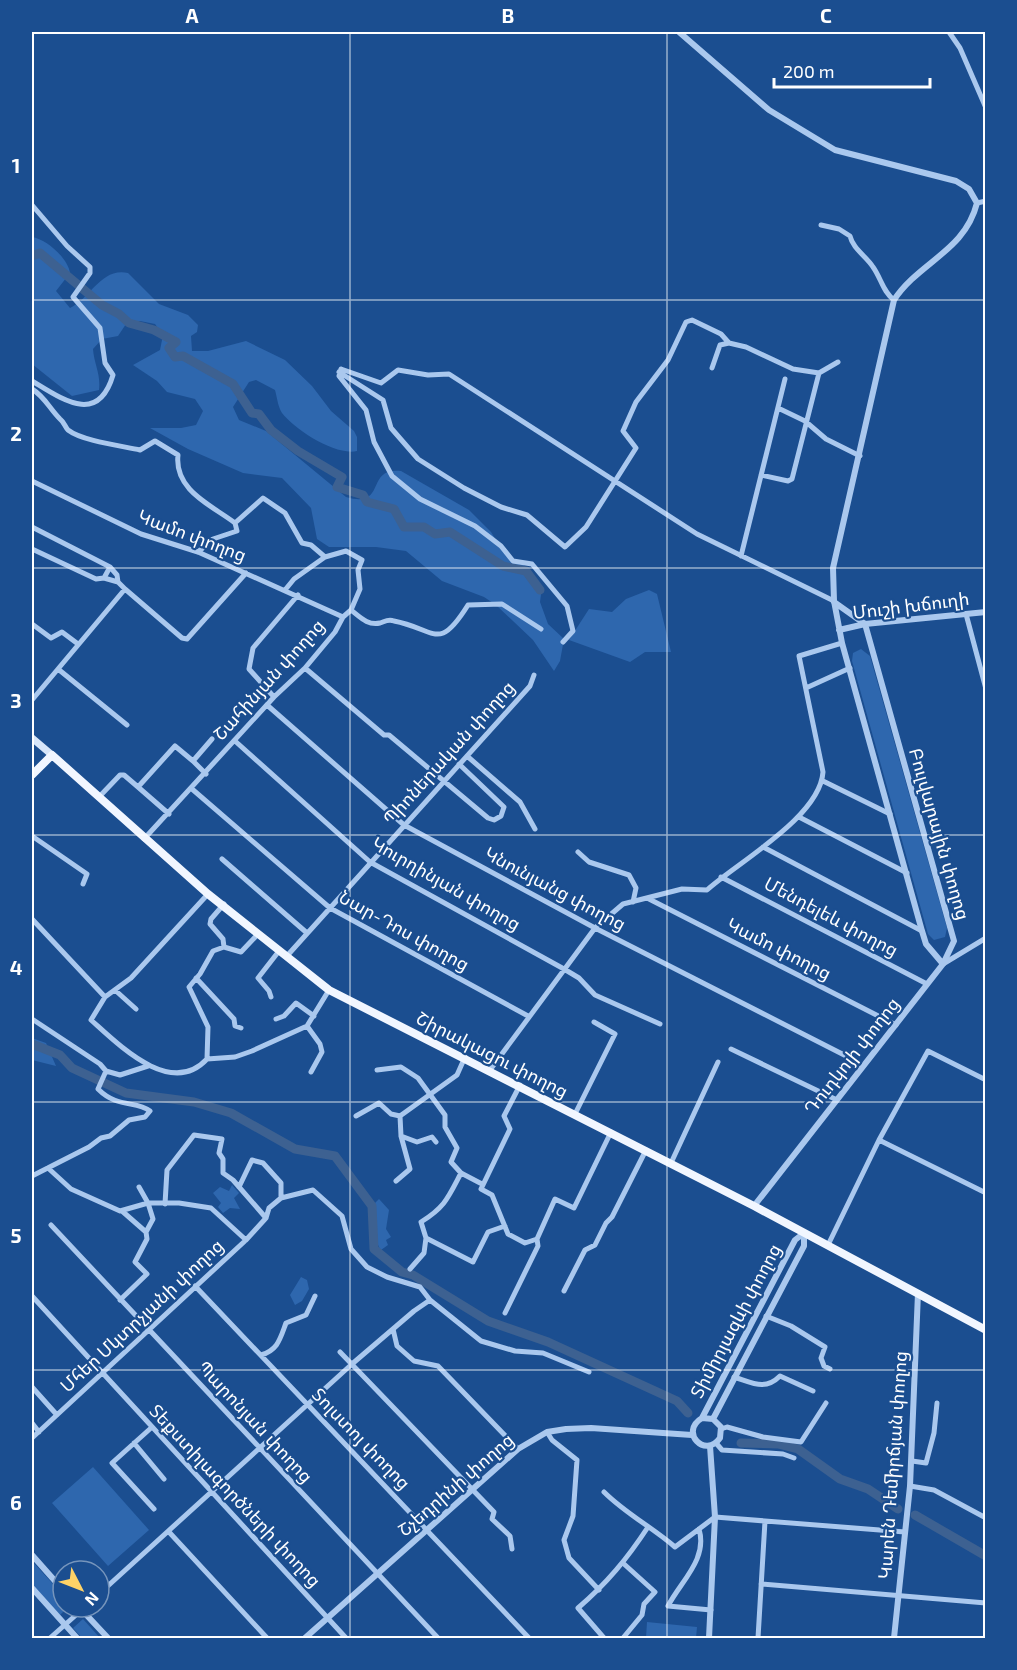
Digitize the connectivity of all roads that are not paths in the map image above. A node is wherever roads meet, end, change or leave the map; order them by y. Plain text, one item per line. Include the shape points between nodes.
1 (679, 32) edge
2 (949, 32) edge
3 (986, 108) edge
4 (986, 201) edge
5 (977, 203) junction
6 (32, 205) edge
7 (821, 225) dead end
8 (894, 300) junction
9 (729, 343) junction
10 (838, 362) dead end
11 (712, 368) dead end
12 (339, 372) junction
13 (819, 373) junction
14 (785, 379) dead end
15 (32, 381) edge
16 (32, 389) edge
17 (778, 408) junction
18 (806, 421) junction
19 (860, 456) junction
20 (761, 475) junction
21 (32, 481) edge
22 (615, 483) junction
23 (235, 523) junction
24 (32, 527) edge
25 (32, 549) edge
26 (198, 552) junction
27 (741, 556) junction
28 (325, 557) junction
29 (110, 567) junction
30 (246, 573) junction
31 (104, 578) junction
32 (118, 582) junction
33 (125, 589) junction
34 (285, 590) junction
35 (298, 595) junction
36 (834, 602) junction
37 (351, 610) junction
38 (986, 612) edge
39 (966, 614) junction
40 (343, 617) junction
41 (32, 624) edge
42 (865, 624) junction
43 (541, 629) dead end
44 (840, 630) junction
45 (563, 642) dead end
46 (842, 643) junction
47 (78, 644) junction
48 (305, 668) junction
49 (850, 668) junction
50 (58, 669) junction
51 (534, 675) dead end
52 (806, 688) junction
53 (986, 689) edge
54 (274, 697) junction
55 (32, 700) edge
56 (267, 705) junction
57 (127, 725) dead end
58 (32, 738) edge
59 (212, 739) dead end
60 (235, 741) junction
61 (52, 755) junction
62 (466, 756) junction
63 (193, 761) junction
64 (459, 764) junction
65 (206, 774) junction
66 (32, 775) edge
67 (444, 780) junction
68 (823, 781) junction
69 (138, 787) junction
70 (192, 789) junction
71 (99, 797) junction
72 (169, 814) junction
73 (891, 815) junction
74 (799, 818) junction
75 (404, 825) junction
76 (535, 829) dead end
77 (32, 836) edge
78 (144, 839) junction
79 (763, 848) junction
80 (578, 852) dead end
81 (222, 859) dead end
82 (370, 862) junction
83 (907, 873) junction
84 (721, 877) junction
85 (83, 884) dead end
86 (208, 894) junction
87 (649, 899) junction
88 (633, 902) junction
89 (224, 904) junction
90 (330, 908) junction
91 (32, 919) edge
92 (595, 928) junction
93 (922, 932) junction
94 (307, 933) junction
95 (258, 934) junction
96 (986, 938) edge
97 (224, 947) junction
98 (282, 954) junction
99 (943, 964) junction
100 (564, 969) junction
101 (196, 978) junction
102 (927, 984) junction
103 (329, 990) junction
104 (116, 991) junction
105 (105, 997) junction
106 (271, 997) dead end
107 (136, 1009) dead end
108 (314, 1016) junction
109 (528, 1016) junction
110 (32, 1019) edge
111 (276, 1019) dead end
112 (594, 1022) dead end
113 (660, 1024) dead end
114 (896, 1025) junction
115 (307, 1026) junction
116 (241, 1028) dead end
117 (731, 1049) dead end
118 (465, 1057) junction
119 (207, 1059) junction
120 (855, 1061) dead end
121 (718, 1062) dead end
122 (148, 1066) junction
123 (377, 1070) dead end
124 (490, 1070) junction
125 (311, 1072) dead end
126 (104, 1078) junction
127 (986, 1080) edge
128 (520, 1085) junction
129 (430, 1095) junction
130 (837, 1100) junction
131 (575, 1113) junction
132 (356, 1116) dead end
133 (400, 1116) junction
134 (611, 1132) junction
135 (401, 1136) junction
136 (879, 1140) junction
137 (436, 1142) dead end
138 (646, 1150) junction
139 (671, 1163) junction
140 (48, 1168) junction
141 (462, 1173) junction
142 (32, 1176) edge
143 (396, 1181) dead end
144 (482, 1185) junction
145 (139, 1187) dead end
146 (239, 1187) junction
147 (986, 1193) edge
148 (281, 1198) junction
149 (148, 1203) junction
150 (165, 1204) junction
151 (754, 1206) junction
152 (120, 1211) junction
153 (266, 1218) junction
154 (51, 1225) dead end
155 (505, 1226) junction
156 (146, 1232) junction
157 (804, 1233) junction
158 (426, 1238) junction
159 (537, 1239) junction
160 (246, 1240) junction
161 (828, 1245) junction
162 (410, 1269) dead end
163 (195, 1286) junction
164 (564, 1290) dead end
165 (918, 1293) junction
166 (766, 1294) junction
167 (32, 1296) edge
168 (315, 1296) dead end
169 (775, 1299) junction
170 (120, 1300) junction
171 (430, 1300) junction
172 (505, 1313) dead end
173 (766, 1316) junction
174 (393, 1329) junction
175 (986, 1330) edge
176 (148, 1331) junction
177 (340, 1352) dead end
178 (261, 1355) junction
179 (352, 1364) junction
180 (830, 1369) dead end
181 (589, 1372) dead end
182 (101, 1374) junction
183 (734, 1377) junction
184 (32, 1387) edge
185 (813, 1391) dead end
186 (826, 1403) dead end
187 (938, 1403) dead end
188 (308, 1404) junction
189 (57, 1415) junction
190 (702, 1418) junction
191 (713, 1419) junction
192 (32, 1424) edge
193 (151, 1428) junction
194 (721, 1429) junction
195 (39, 1432) junction
196 (547, 1432) junction
197 (692, 1435) junction
198 (32, 1438) edge
199 (134, 1443) junction
200 (717, 1443) junction
201 (710, 1446) junction
202 (260, 1448) junction
203 (518, 1449) junction
204 (794, 1458) dead end
205 (912, 1461) junction
206 (164, 1479) dead end
207 (910, 1486) junction
208 (472, 1489) junction
209 (604, 1492) dead end
210 (211, 1493) junction
211 (154, 1509) dead end
212 (715, 1517) junction
213 (986, 1518) edge
214 (765, 1521) junction
215 (648, 1527) junction
216 (427, 1529) junction
217 (699, 1529) junction
218 (168, 1532) junction
219 (904, 1532) junction
220 (512, 1549) dead end
221 (32, 1555) edge
222 (624, 1564) junction
223 (377, 1574) junction
224 (51, 1576) edge
225 (111, 1583) edge
226 (761, 1584) junction
227 (32, 1588) edge
228 (599, 1590) junction
229 (898, 1594) junction
230 (986, 1603) edge
231 (711, 1610) junction
232 (71, 1619) edge
233 (92, 1619) edge
234 (327, 1619) junction
235 (65, 1625) junction
236 (50, 1638) edge
237 (78, 1638) edge
238 (108, 1638) edge
239 (267, 1638) edge
240 (306, 1638) edge
241 (346, 1638) edge
242 (438, 1638) edge
243 (529, 1638) edge
244 (604, 1638) edge
245 (623, 1638) edge
246 (709, 1638) edge
247 (758, 1638) edge
248 (894, 1638) edge

1 - 5 street via 770,110 835,150 956,181 969,189
2 - 3 street
4 - 5 street
5 - 8 street via 972,222 945,252 903,286
6 - 15 street via 90,267 73,297 100,328 105,363 113,375 104,397 91,404 58,398
7 - 8 street via 850,236
8 - 19 street
9 - 11 street via 720,345
9 - 13 street via 794,369
9 - 22 street via 710,328 692,320 686,322 668,360 636,402 623,431 636,448
10 - 13 street
12 - 22 street via 341,369 381,383 398,370 449,374
12 - 22 street via 382,400 391,428 418,459 464,488 527,515 565,548 586,527
12 - 45 street via 366,410 374,442 392,476 420,499 475,526 513,561 532,564 542,574 567,606 573,631
13 - 18 street
14 - 17 street
16 - 23 street via 46,400 51,413 77,434 141,450 155,441 169,448 178,455 177,465 191,492
17 - 18 street
17 - 20 street
18 - 19 street via 825,439
18 - 20 street via 792,479 788,482
19 - 36 street via 833,568
20 - 27 street
21 - 26 street, Կամո փողոց via 141,534
22 - 27 street via 697,534
23 - 26 street via 237,531 213,539
23 - 28 street via 263,498 285,513 302,543
24 - 29 street
25 - 31 street via 96,579
26 - 30 street, Կամո փողոց
27 - 36 street
28 - 34 street
28 - 37 street via 346,551 362,560 358,570 360,589
29 - 31 street
29 - 32 street
30 - 33 street via 192,636 182,638
30 - 34 street, Կամո փողոց
31 - 32 street
32 - 33 street
33 - 47 street
34 - 35 street, Կամո փողոց
35 - 40 street, Կամո փողոց
35 - 54 street via 253,648 249,659 249,669
36 - 42 street
36 - 44 street
37 - 40 street, Շահինյան փողոց
37 - 43 street via 367,622 390,620 439,635 448,632 468,605 502,604
38 - 39 street, Մուշի խճուղի
39 - 42 street, Մուշի խճուղի
39 - 53 street
40 - 48 street, Շահինյան փողոց
41 - 47 street via 51,638 62,632
42 - 44 street, Մուշի խճուղի
42 - 99 street, Բուլվարային փողոց via 954,941
44 - 46 street
46 - 49 street
46 - 52 street via 799,656
47 - 50 street
48 - 54 street, Շահինյան փողոց
48 - 67 street
49 - 52 street
49 - 73 street
50 - 55 street
50 - 57 street
51 - 62 street, Պիոներական փողոց via 530,686
52 - 68 street
54 - 56 street, Շահինյան փողոց
56 - 60 street, Շահինյան փողոց
56 - 75 street, Կնունյանց փողոց
58 - 61 main road, Շիրակացու փողոց
59 - 63 street
60 - 65 street, Շահինյան փողոց
60 - 82 street, Կուրղինյան փողոց
61 - 66 main road
61 - 71 main road, Շիրակացու փողոց
62 - 64 street, Պիոներական փողոց
62 - 76 street via 520,802
63 - 65 street
63 - 69 street via 175,746
64 - 67 street, Պիոներական փողոց
64 - 67 street via 504,807 501,816 488,818
65 - 70 street, Շահինյան փողոց
67 - 75 street, Պիոներական փողոց
68 - 73 street
68 - 74 street
69 - 71 street via 120,775
69 - 72 street
70 - 72 street, Շահինյան փողոց
70 - 90 street, Նար-Դոս փողոց
71 - 78 main road, Շիրակացու փողոց
72 - 78 street, Շահինյան փողոց
73 - 83 street
74 - 79 street
74 - 83 street
75 - 82 street, Պիոներական փողոց
75 - 92 street, Կնունյանց փողոց
77 - 85 street via 87,874
78 - 86 main road, Շիրակացու փողոց
79 - 84 street
79 - 93 street
80 - 88 street via 589,862 629,875 636,888
81 - 94 street
82 - 90 street, Պիոներական փողոց
82 - 100 street, Կուրղինյան փողոց
83 - 93 street
84 - 87 street via 706,890 682,889
84 - 102 street, Մենդելեև փողոց
86 - 89 main road, Շիրակացու փողոց
86 - 104 street
87 - 88 street
87 - 114 street, Կամո փողոց
88 - 92 street via 623,904
89 - 95 main road, Շիրակացու փողոց
89 - 97 street via 210,924 223,939
90 - 94 street, Պիոներական փողոց
90 - 109 street, Նար-Դոս փողոց
91 - 105 street
92 - 100 street
92 - 120 street, Կնունյանց փողոց
93 - 99 street via 926,944
94 - 98 street, Պիոներական փողոց
95 - 97 street via 241,952
95 - 98 main road, Շիրակացու փողոց
96 - 99 street, Դուդկոյի փողոց
97 - 101 street via 213,951
98 - 103 main road, Շիրակացու փողոց
98 - 106 street, Պիոներական փողոց via 258,978
99 - 102 street, Դուդկոյի փողոց
100 - 109 street
100 - 113 street, Կուրղինյան փողոց via 595,995
101 - 116 street via 234,1019 235,1026
101 - 119 street via 189,987 208,1027
102 - 114 street, Դուդկոյի փողոց
103 - 108 street
103 - 118 main road, Շիրակացու փողոց
104 - 105 street
104 - 107 street
105 - 122 street via 91,1020
108 - 111 street via 296,1003
108 - 115 street
109 - 124 street
110 - 126 street via 100,1064
112 - 131 street via 615,1034
114 - 130 street, Դուդկոյի փողոց
115 - 119 street via 235,1057
115 - 125 street via 324,1053
117 - 130 street
118 - 124 main road, Շիրակացու փողոց
118 - 129 street via 457,1075
119 - 122 street via 200,1068 174,1074
121 - 139 street
122 - 126 street
123 - 129 street via 405,1069 418,1078
124 - 128 main road, Շիրակացու փողոց
126 - 140 street via 98,1089 110,1099 146,1108 149,1114 129,1120 110,1136
127 - 136 street via 928,1051
128 - 131 main road, Շիրակացու փողոց
128 - 144 street via 504,1116 510,1129
129 - 133 street
129 - 141 street via 445,1115 445,1127 457,1148 451,1162
130 - 151 street, Դուդկոյի փողոց
131 - 134 main road, Շիրակացու փողոց
132 - 133 street via 379,1102 391,1114
133 - 135 street
134 - 138 main road, Շիրակացու փողոց
134 - 159 street via 573,1208 555,1199
135 - 137 street via 417,1142 432,1137
135 - 143 street via 410,1169
136 - 147 street
136 - 161 street
138 - 139 main road, Շիրակացու փողոց
138 - 164 street via 612,1217 595,1245 585,1250
139 - 151 main road, Շիրակացու փողոց
140 - 142 street
140 - 152 street via 71,1189
141 - 144 street
141 - 158 street via 441,1210 421,1222
144 - 155 street via 481,1189 492,1195
145 - 149 street
146 - 148 street via 252,1160 263,1163 281,1183
146 - 150 street via 223,1173 219,1153 222,1139 194,1135 167,1170
146 - 153 street
148 - 153 street, Մհեր Մկտրչյանի փողոց via 269,1208
148 - 171 street via 313,1190 342,1216 351,1249 359,1261 387,1277 420,1287
149 - 150 street
149 - 152 street
149 - 156 street via 153,1219
150 - 160 street via 211,1208
151 - 157 main road, Շիրակացու փողոց
152 - 156 street
153 - 160 street, Մհեր Մկտրչյանի փողոց
154 - 170 street, Պարոնյան փողոց
155 - 158 street via 488,1232 473,1262
155 - 159 street via 508,1234 525,1244
156 - 170 street via 147,1239 135,1262 147,1274
157 - 161 main road, Շիրակացու փողոց
157 - 166 street, Տիմիրյազևի փողոց via 795,1240
157 - 169 street, Տիմիրյազևի փողոց via 804,1246
158 - 162 street via 424,1253
159 - 172 street via 538,1246
160 - 163 street, Մհեր Մկտրչյանի փողոց
161 - 165 main road, Շիրակացու փողոց
163 - 176 street, Մհեր Մկտրչյանի փողոց
163 - 178 street, Տոլստոյ փողոց
165 - 175 main road, Շիրակացու փողոց
165 - 205 street, Կարեն Դեմիրճյան փողոց
166 - 169 street
166 - 190 street, Տիմիրյազևի փողոց
167 - 182 street, Տեքստիլագործների փողոց
168 - 178 street via 306,1315 286,1323 278,1344
169 - 173 street, Տիմիրյազևի փողոց
170 - 176 street, Պարոնյան փողոց
171 - 174 street
171 - 181 street via 481,1341 515,1352 543,1353
173 - 180 street via 825,1347 821,1358
173 - 183 street, Տիմիրյազևի փողոց
174 - 179 street
174 - 203 street via 398,1346 414,1361 438,1366
176 - 182 street, Մհեր Մկտրչյանի փողոց
176 - 202 street, Պարոնյան փողոց
177 - 179 street
178 - 188 street, Տոլստոյ փողոց
179 - 188 street
179 - 208 street
182 - 189 street, Մհեր Մկտրչյանի փողոց
182 - 193 street, Տեքստիլագործների փողոց
183 - 185 street via 762,1386 771,1385 780,1376
183 - 191 street, Տիմիրյազևի փողոց
184 - 189 street
186 - 194 street via 801,1443 727,1427
187 - 205 street via 926,1463
188 - 202 street
188 - 216 street, Տոլստոյ փողոց
189 - 195 street, Մհեր Մկտրչյանի փողոց
190 - 191 street, Տիմիրյազևի փողոց
190 - 197 street, Տիմիրյազևի փողոց via 694,1425
191 - 194 street, Տիմիրյազևի փողոց
192 - 195 street
193 - 199 street
193 - 210 street, Տեքստիլագործների փողոց
194 - 200 street
195 - 198 street, Մհեր Մկտրչյանի փողոց
196 - 197 street, Շչեդրինի փողոց via 591,1428
196 - 203 street, Շչեդրինի փողոց
196 - 228 street via 577,1460 573,1516 564,1540 569,1558
197 - 201 street via 699,1444
199 - 206 street
199 - 211 street via 112,1463
200 - 201 street
200 - 204 street via 722,1450
201 - 212 street
202 - 210 street
202 - 223 street, Պարոնյան փողոց
203 - 208 street, Շչեդրինի փողոց
205 - 207 street, Կարեն Դեմիրճյան փողոց
207 - 213 street via 934,1490
207 - 219 street, Կարեն Դեմիրճյան փողոց
208 - 216 street, Շչեդրինի փողոց
208 - 220 street via 494,1512 492,1519 510,1536
209 - 215 street
210 - 218 street
210 - 234 street, Տեքստիլագործների փողոց
212 - 214 street
212 - 217 street
212 - 231 street
214 - 219 street
214 - 226 street
215 - 217 street via 675,1547
215 - 222 street
216 - 223 street, Շչեդրինի փողոց
216 - 243 street, Տոլստոյ փողոց
217 - 231 street via 703,1542 696,1565 680,1583 668,1606
218 - 225 street
218 - 239 street
219 - 229 street, Կարեն Դեմիրճյան փողոց
221 - 224 street
222 - 228 street
222 - 245 street via 656,1592
223 - 234 street, Շչեդրինի փողոց
223 - 242 street, Պարոնյան փողոց
226 - 229 street
226 - 247 street
227 - 235 street
228 - 244 street via 578,1608
229 - 230 street
229 - 248 street, Կարեն Դեմիրճյան փողոց
231 - 246 street
232 - 235 street
233 - 238 street
234 - 240 street, Շչեդրինի փողոց
234 - 241 street, Տեքստիլագործների փողոց
235 - 236 street
235 - 237 street

